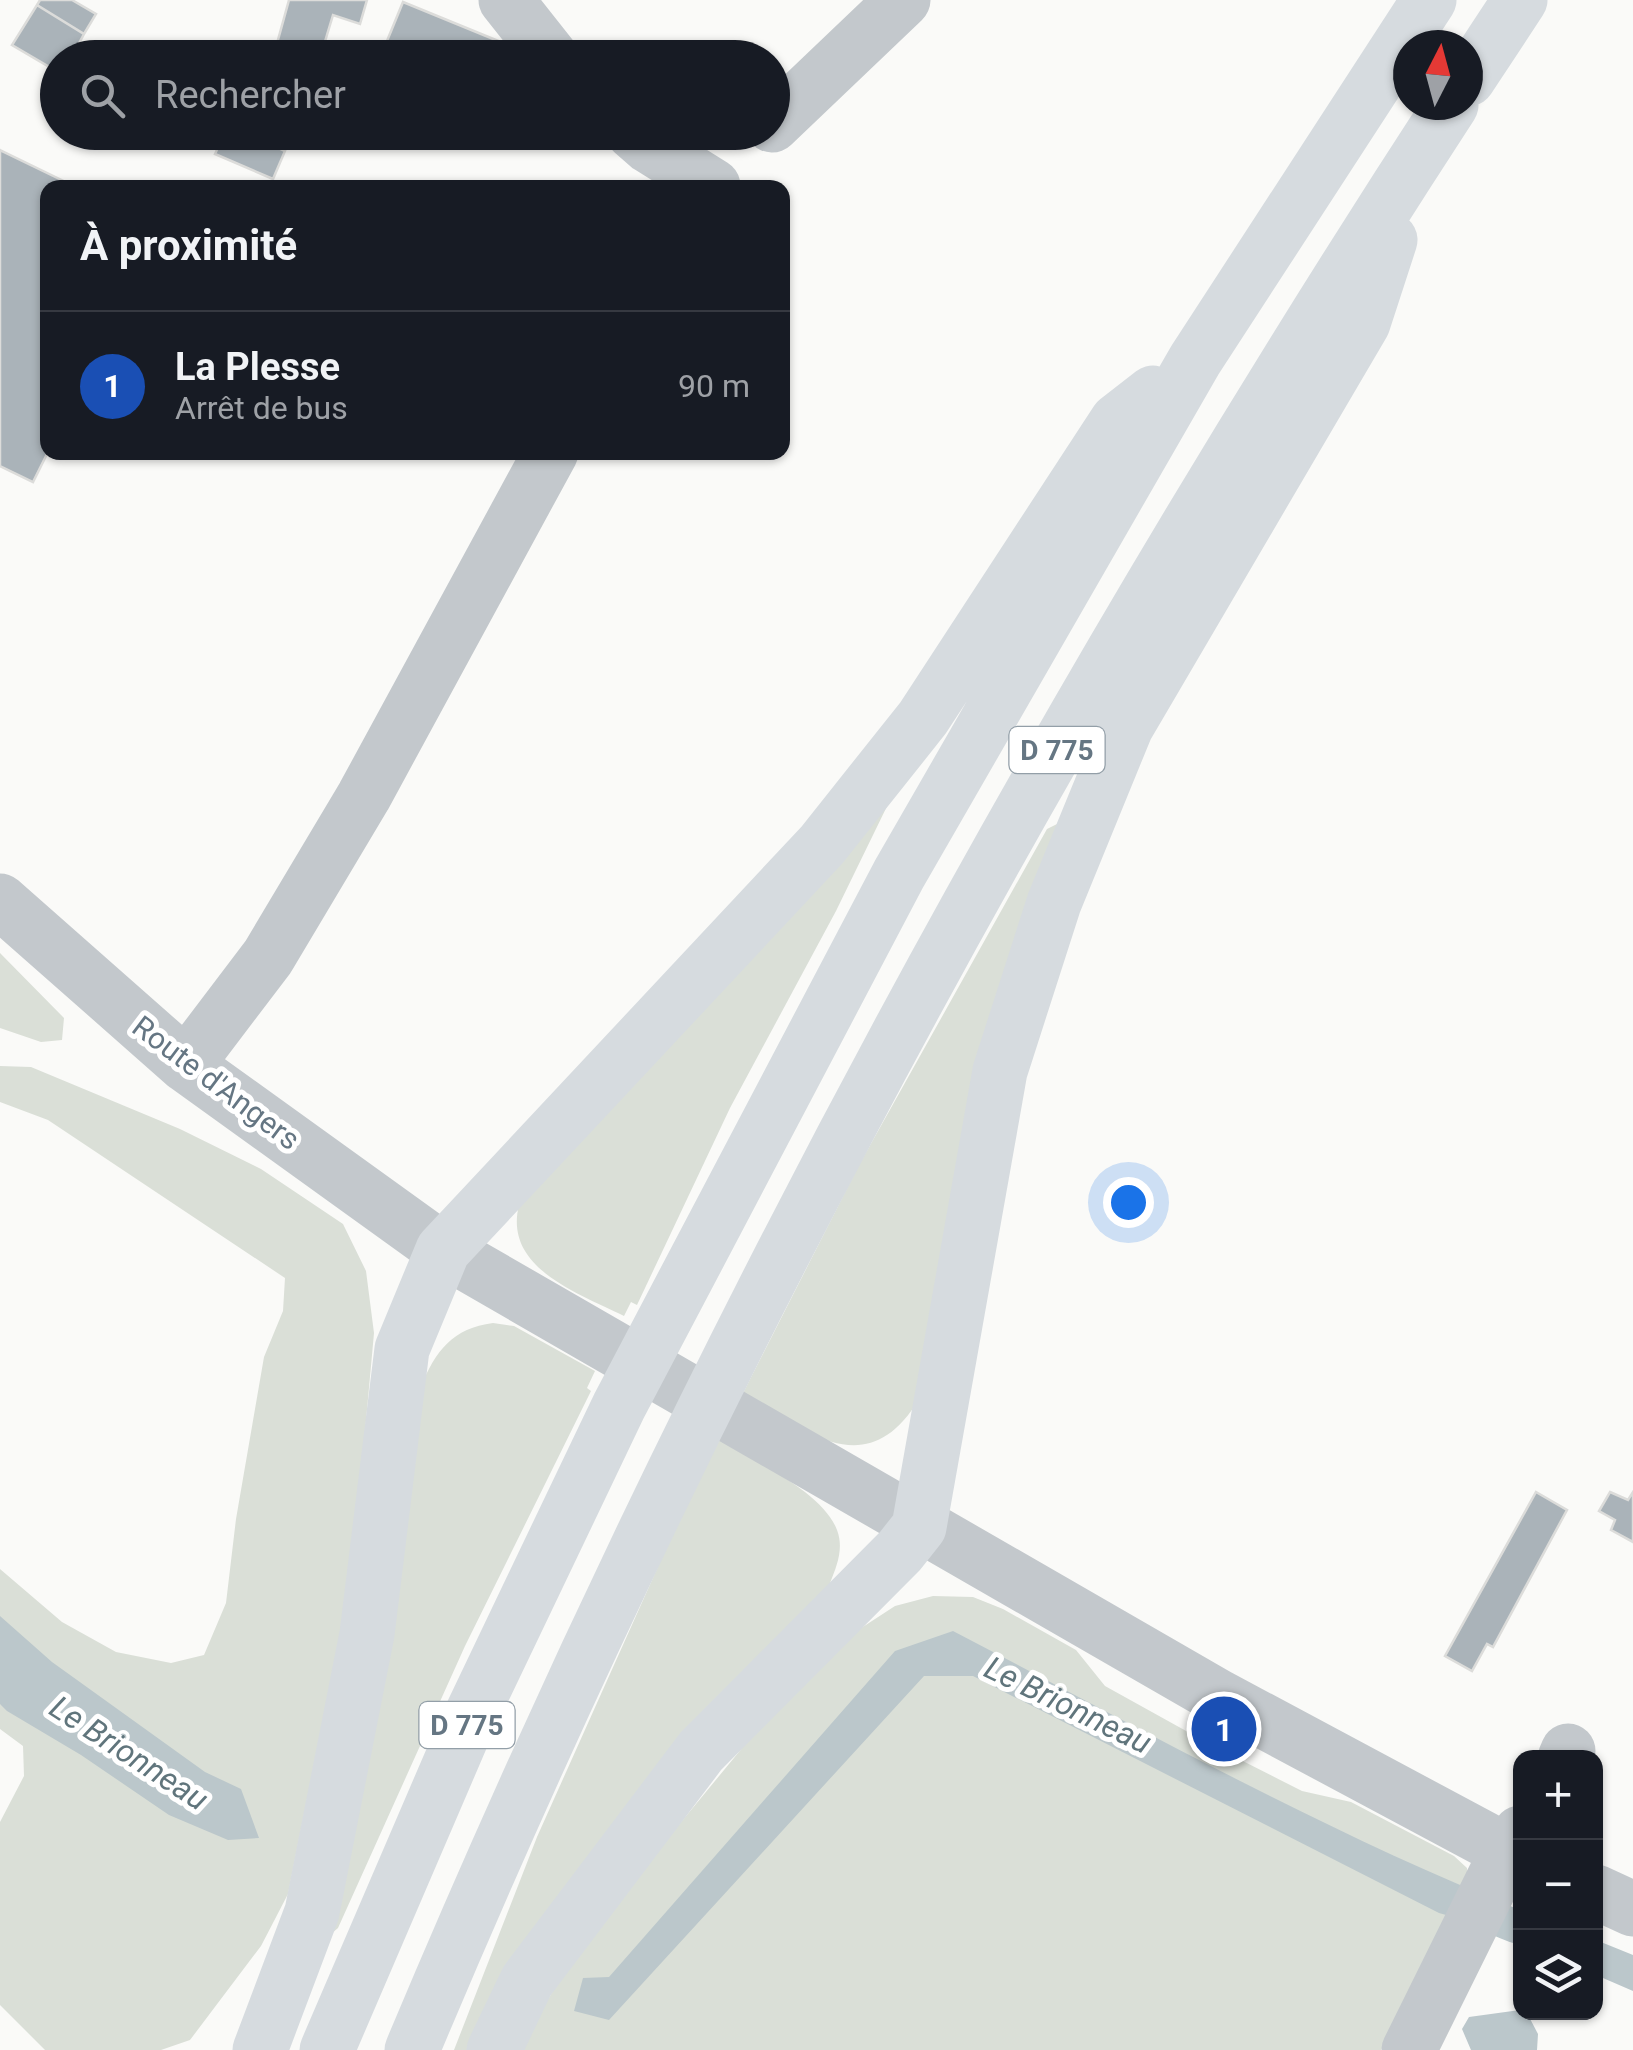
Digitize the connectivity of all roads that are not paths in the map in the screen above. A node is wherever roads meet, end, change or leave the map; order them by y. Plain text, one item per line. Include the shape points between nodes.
1 (506, 0) edge
2 (902, 0) edge
3 (1429, 0) edge
4 (1520, 0) edge
5 (538, 40) edge
6 (1483, 56) edge
7 (790, 108) edge
8 (1441, 120) edge
9 (659, 150) edge
10 (748, 150) edge
11 (1415, 160) junction
12 (702, 180) edge
13 (719, 180) edge
14 (1194, 360) junction
15 (547, 460) edge
16 (0, 901) edge
17 (186, 1065) junction
18 (443, 1250) junction
19 (920, 1527) junction
20 (1501, 1874) edge
21 (1603, 1895) edge
22 (1633, 1909) edge
23 (260, 2050) edge
24 (326, 2050) edge
25 (412, 2050) edge
26 (494, 2050) edge
27 (1409, 2050) edge

1 - 5 street
2 - 7 street
3 - 14 highway, D 775
4 - 6 highway
8 - 11 highway, D 775
9 - 12 street
10 - 13 street
11 - 19 highway via 1363,323 1126,727 1054,903 1000,1071
11 - 25 highway, D 775 via 1176,544 994,860 687,1443
14 - 18 highway via 1117,421 923,718 822,845
14 - 24 highway, D 775 via 898,874 663,1320 468,1722
15 - 17 street via 268,958
16 - 17 street, Route d'Angers
17 - 18 street, Route d'Angers
18 - 19 street, Route d'Angers
18 - 23 highway via 402,1349 367,1634 312,1912
19 - 20 street, Route d'Angers via 1220,1697
19 - 26 highway via 701,1751 527,1981
20 - 27 street
21 - 22 street

